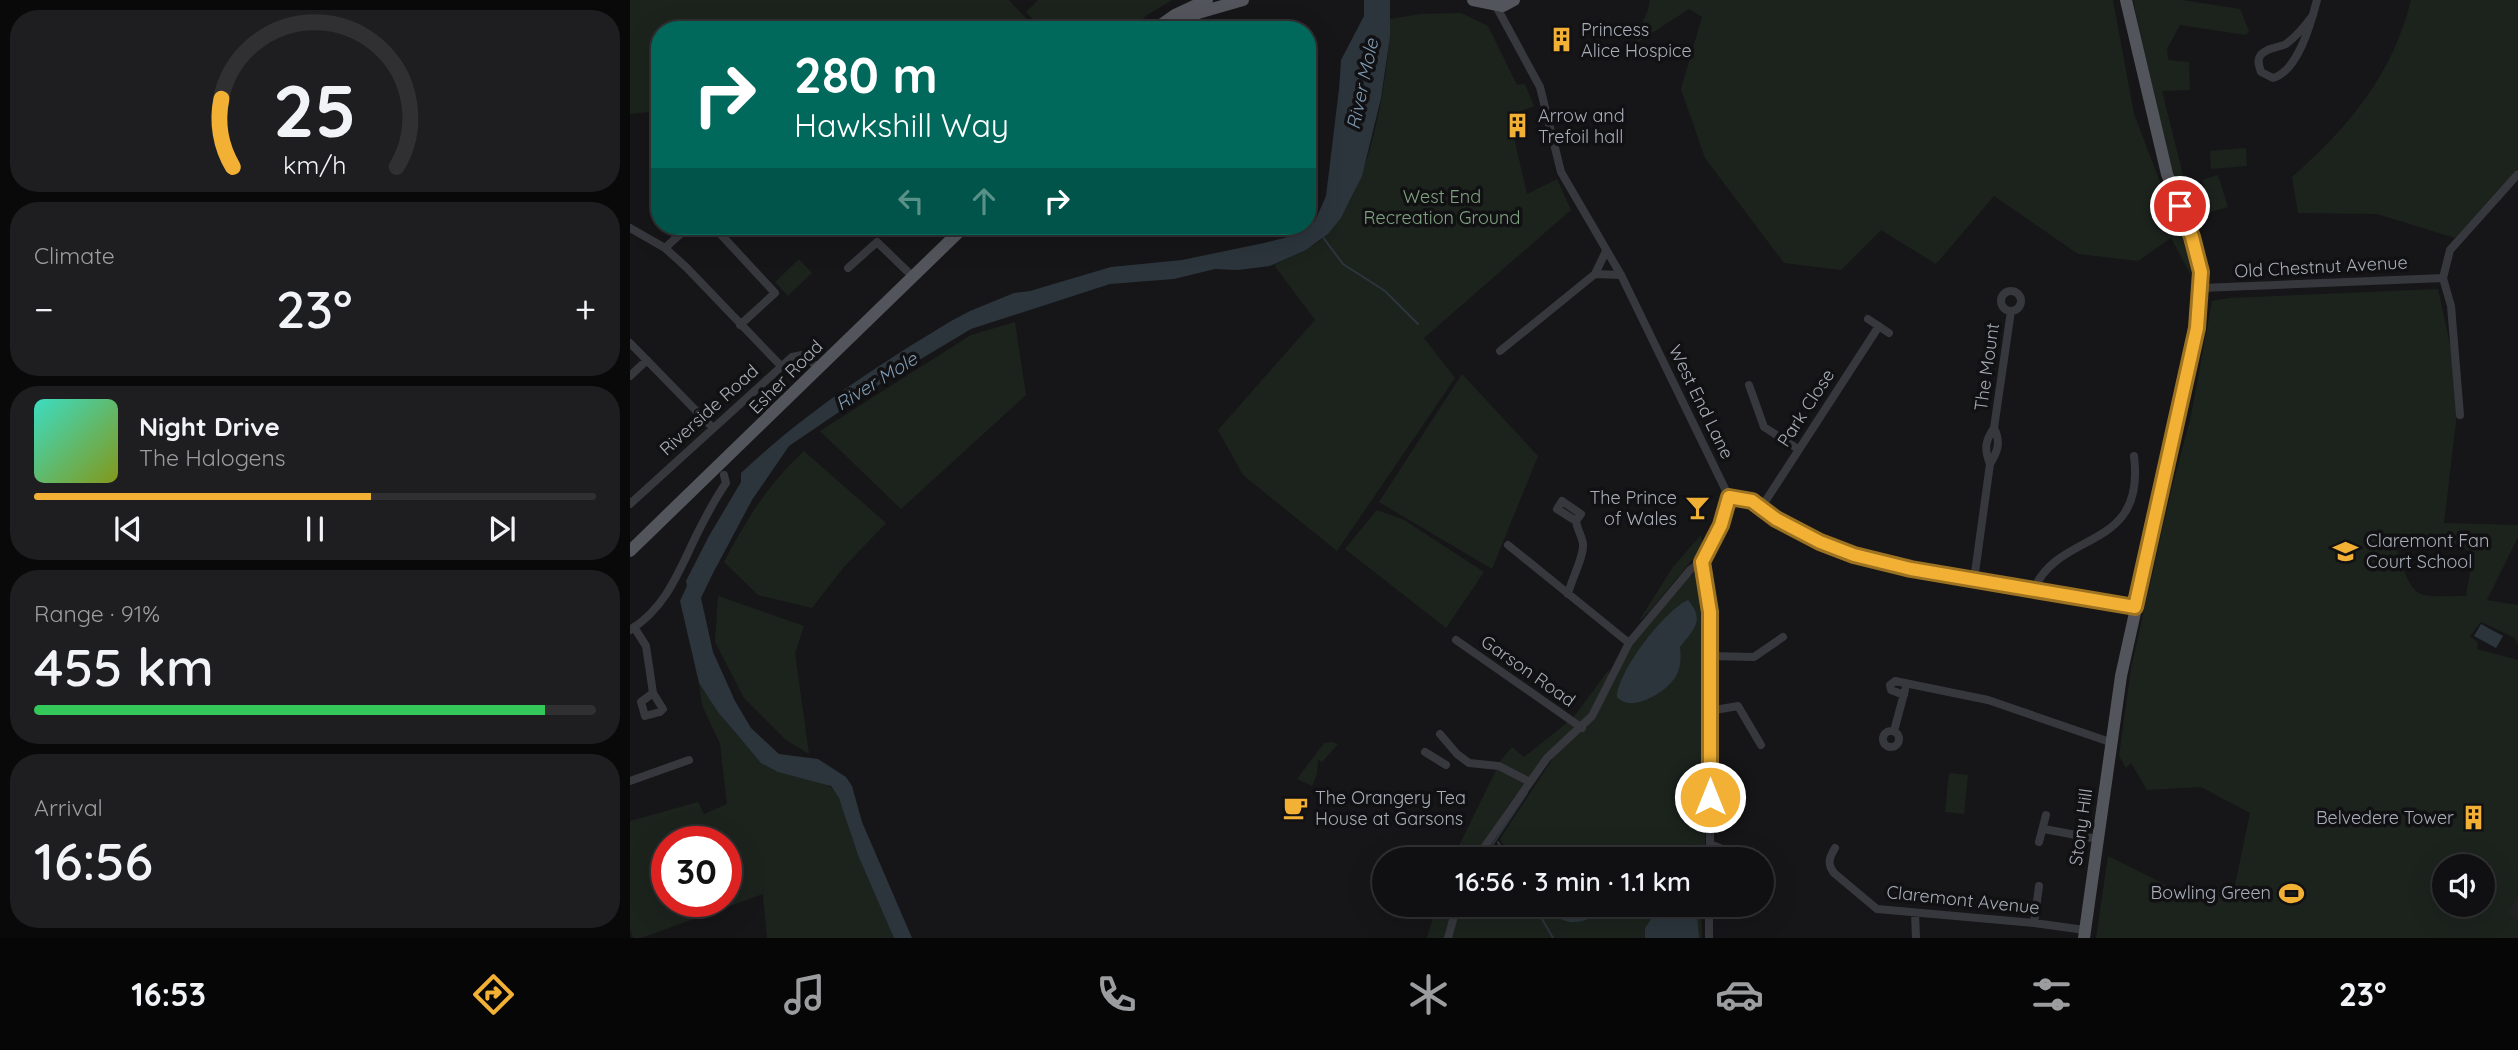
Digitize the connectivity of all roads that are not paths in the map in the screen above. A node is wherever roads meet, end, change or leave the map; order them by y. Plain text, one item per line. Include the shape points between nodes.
1 (1207, 0) edge
2 (1242, 0) edge
3 (1473, 0) edge
4 (2126, 0) edge
5 (2317, 0) edge
6 (1503, 2) edge
7 (2313, 15) junction
8 (1167, 21) edge
9 (1184, 21) edge
10 (2518, 174) edge
11 (630, 229) edge
12 (679, 235) edge
13 (721, 235) edge
14 (944, 235) edge
15 (956, 235) edge
16 (665, 248) junction
17 (1606, 251) junction
18 (848, 268) dead end
19 (907, 271) junction
20 (1595, 274) junction
21 (1621, 275) junction
22 (2443, 278) junction
23 (2200, 288) junction
24 (2011, 310) dead end
25 (1868, 319) dead end
26 (740, 324) junction
27 (1879, 326) junction
28 (1889, 333) dead end
29 (630, 343) edge
30 (1500, 351) dead end
31 (647, 359) junction
32 (813, 363) junction
33 (781, 366) junction
34 (630, 376) edge
35 (1749, 385) dead end
36 (2460, 415) dead end
37 (713, 428) junction
38 (1798, 449) junction
39 (2134, 456) dead end
40 (724, 475) dead end
41 (1729, 497) junction
42 (630, 504) edge
43 (1761, 508) junction
44 (1576, 522) dead end
45 (630, 541) edge
46 (1508, 545) dead end
47 (630, 551) edge
48 (1702, 562) junction
49 (1973, 580) junction
50 (2034, 589) junction
51 (1568, 594) junction
52 (2135, 607) junction
53 (632, 629) edge
54 (1783, 637) dead end
55 (1456, 640) dead end
56 (1629, 643) junction
57 (1709, 656) junction
58 (1910, 685) junction
59 (653, 693) dead end
60 (1904, 695) junction
61 (1709, 711) junction
62 (1581, 728) junction
63 (1894, 731) dead end
64 (1440, 734) dead end
65 (2110, 741) junction
66 (1447, 743) junction
67 (1761, 745) dead end
68 (1425, 752) dead end
69 (1435, 758) junction
70 (688, 760) dead end
71 (1446, 765) dead end
72 (630, 781) edge
73 (1530, 782) junction
74 (2046, 815) dead end
75 (2044, 829) junction
76 (2097, 839) junction
77 (2039, 842) dead end
78 (1710, 844) joint
79 (1484, 847) edge
80 (1717, 847) edge
81 (1835, 848) dead end
82 (2039, 886) dead end
83 (1915, 913) junction
84 (1454, 917) edge
85 (1709, 917) edge
86 (2034, 923) junction
87 (2084, 934) edge
88 (1448, 938) edge
89 (1709, 938) edge
90 (1916, 938) edge

1 - 8 main road
2 - 9 main road
3 - 6 main road
4 - 23 main road, Stony Hill via 2167,174 2201,272
5 - 7 street
6 - 17 street, West End Lane via 1507,25 1539,87 1561,172
7 - 7 street via 2306,36 2280,76 2261,72 2260,55 2284,45
10 - 22 street via 2450,250
11 - 16 street
12 - 16 street
13 - 26 street via 775,293
14 - 19 main road, Esher Road
15 - 47 main road, Esher Road
16 - 26 street
17 - 20 street
17 - 21 street, West End Lane
18 - 19 street via 877,242
19 - 32 main road, Esher Road
20 - 21 street
20 - 30 street
21 - 41 street, West End Lane
22 - 23 street, Old Chestnut Avenue
22 - 36 street via 2451,306
23 - 52 main road, Stony Hill via 2197,328
24 - 49 street, The Mount via 1994,428 1986,440 1990,464
25 - 27 street
26 - 33 street
27 - 28 street
27 - 38 street, Park Close
29 - 31 street
31 - 34 street
31 - 37 street
32 - 33 street, Riverside Road via 799,354
32 - 45 main road, Esher Road
33 - 37 street, Riverside Road
35 - 38 street via 1765,427
37 - 42 street, Riverside Road
38 - 43 street, Park Close
39 - 50 street via 2137,477 2127,510 2110,529 2043,572
40 - 53 street via 726,482 671,588 650,616
41 - 43 street via 1752,501
41 - 48 street
43 - 49 street via 1820,542 1854,555
44 - 51 street via 1582,554
46 - 51 street
48 - 56 street via 1690,570
48 - 57 street via 1710,606
49 - 50 street
50 - 52 street
51 - 56 street
52 - 65 main road, Stony Hill
53 - 59 street via 646,646
54 - 57 street via 1754,657
55 - 62 street, Garson Road
56 - 62 street via 1601,701
57 - 61 street
58 - 60 street
58 - 60 street via 1895,681 1891,685 1894,692
58 - 65 street via 1988,700
60 - 63 street
61 - 67 street via 1738,706
61 - 78 street
62 - 73 street via 1547,758
64 - 66 street
65 - 76 main road, Stony Hill
66 - 69 street
66 - 73 street via 1469,763 1499,766
68 - 69 street
69 - 71 street
70 - 72 street
73 - 79 street
74 - 75 street
75 - 76 street
75 - 77 street
76 - 87 main road, Stony Hill
78 - 80 street
81 - 83 street, Claremont Avenue via 1829,858 1834,873 1877,909
82 - 86 street
83 - 86 street, Claremont Avenue
83 - 90 street
84 - 88 street
85 - 89 street
86 - 87 street, Claremont Avenue

